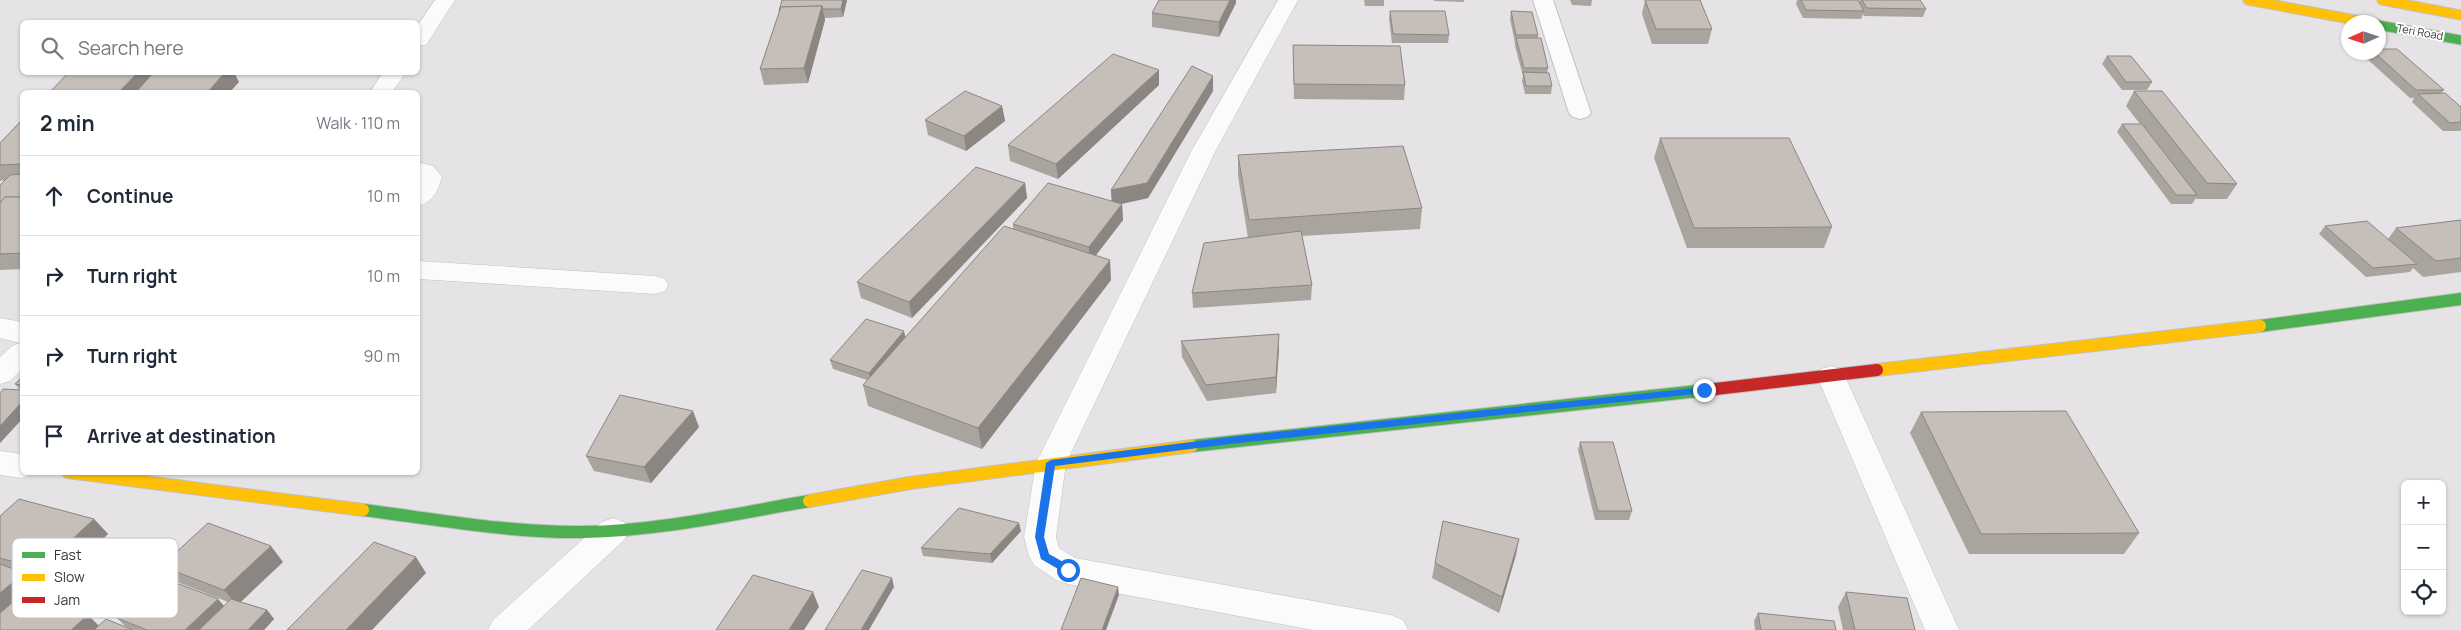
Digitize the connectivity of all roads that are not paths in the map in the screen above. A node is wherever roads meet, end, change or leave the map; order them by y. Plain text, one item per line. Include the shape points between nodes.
1 (446, 0) edge
2 (1288, 0) edge
3 (1543, 0) edge
4 (2248, 0) edge
5 (2382, 0) edge
6 (2461, 15) edge
7 (2341, 17) edge
8 (2386, 26) edge
9 (420, 37) edge
10 (2461, 40) edge
11 (393, 75) edge
12 (382, 90) edge
13 (1580, 113) dead end
14 (420, 170) edge
15 (420, 196) edge
16 (420, 270) edge
17 (654, 285) dead end
18 (2461, 299) edge
19 (0, 328) edge
20 (20, 332) edge
21 (20, 355) edge
22 (0, 374) edge
23 (1831, 376) junction
24 (0, 463) edge
25 (1051, 463) junction
26 (20, 466) edge
27 (106, 475) edge
28 (145, 478) edge
29 (614, 531) junction
30 (505, 630) edge
31 (1391, 630) edge
32 (1942, 630) edge

1 - 9 street
2 - 25 street via 1204,150
3 - 13 lane
4 - 7 street
5 - 6 street
8 - 10 street, Teri Road
11 - 12 street
14 - 15 street via 430,177
16 - 17 street
18 - 23 street via 2261,326
19 - 20 street
21 - 22 street
23 - 25 street
23 - 32 street
24 - 26 street
25 - 29 street via 910,483 693,522
25 - 31 street via 1040,537 1045,556 1068,570
27 - 28 street
28 - 29 street via 532,531
29 - 30 street

